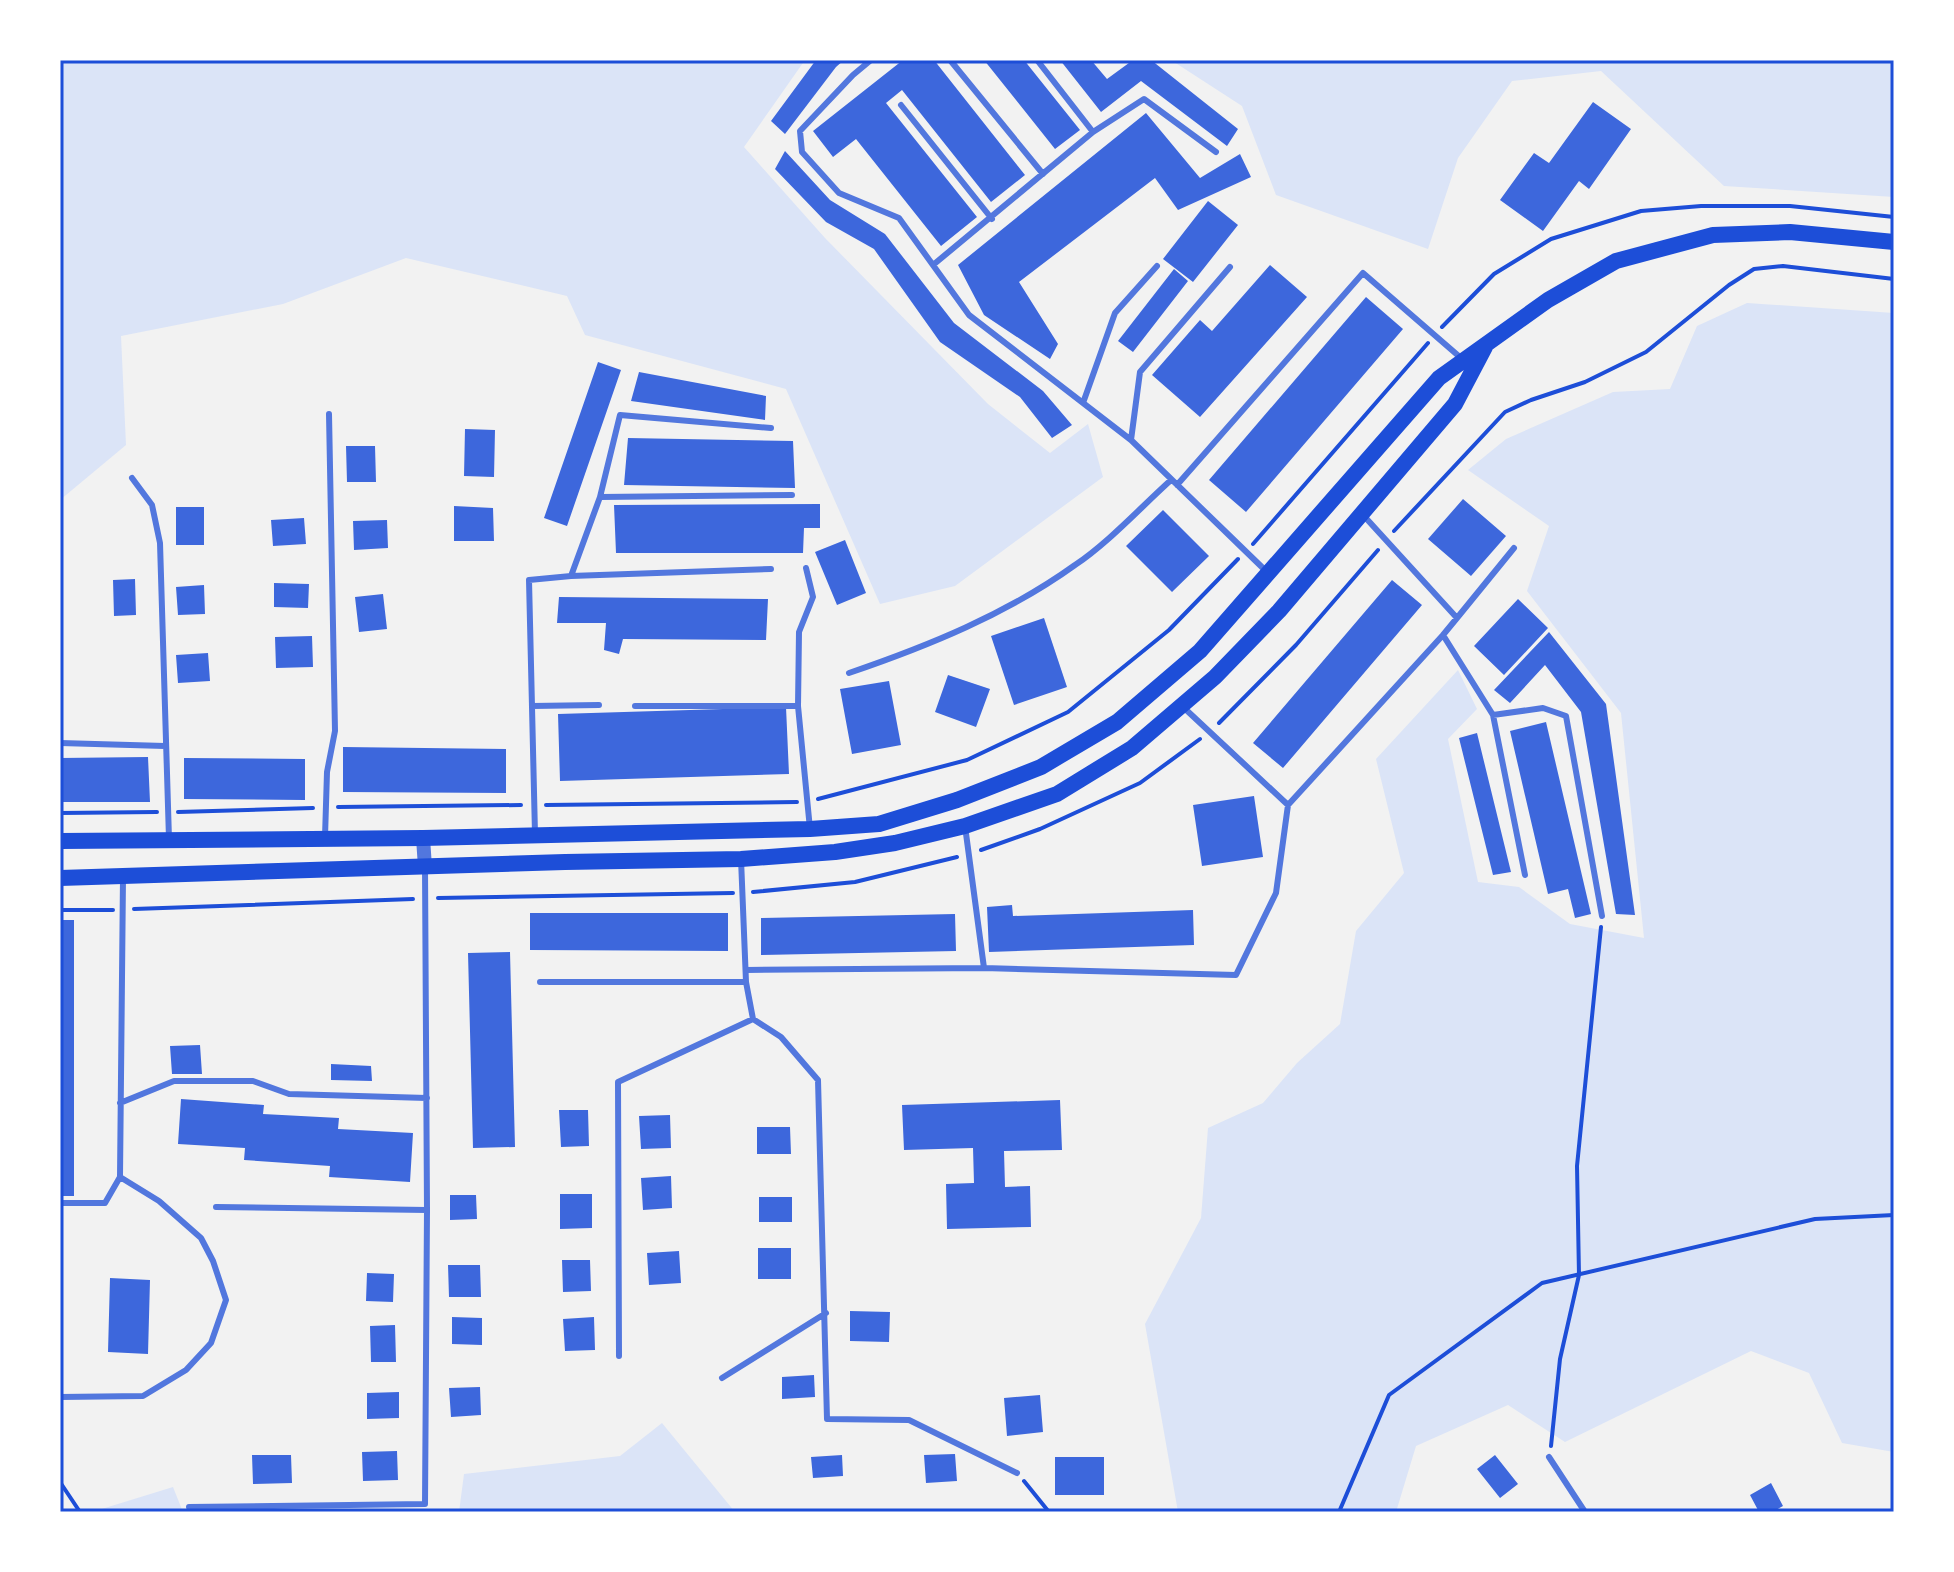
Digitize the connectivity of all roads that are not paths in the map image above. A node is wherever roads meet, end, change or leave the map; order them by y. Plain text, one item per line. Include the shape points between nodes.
1 (871, 60) edge
2 (950, 60) edge
3 (1037, 60) edge
4 (901, 105) dead end
5 (1093, 132) junction
6 (1216, 152) dead end
7 (1043, 174) junction
8 (992, 219) junction
9 (1894, 242) edge
10 (933, 265) junction
11 (1157, 266) dead end
12 (1230, 267) dead end
13 (1486, 345) junction
14 (1464, 360) junction
15 (1083, 403) junction
16 (329, 414) dead end
17 (771, 428) dead end
18 (1131, 440) junction
19 (132, 478) dead end
20 (1174, 482) junction
21 (792, 495) dead end
22 (600, 497) junction
23 (1362, 513) junction
24 (1514, 548) dead end
25 (806, 568) dead end
26 (771, 569) dead end
27 (1267, 572) junction
28 (571, 576) junction
29 (1457, 618) junction
30 (1443, 635) junction
31 (849, 673) dead end
32 (599, 705) dead end
33 (532, 706) junction
34 (635, 706) dead end
35 (798, 706) junction
36 (1182, 706) junction
37 (1493, 715) junction
38 (60, 743) edge
39 (165, 746) junction
40 (957, 800) junction
41 (1288, 805) junction
42 (965, 826) junction
43 (810, 829) junction
44 (535, 834) junction
45 (325, 837) junction
46 (423, 838) junction
47 (170, 839) junction
48 (60, 841) edge
49 (741, 859) junction
50 (425, 867) junction
51 (1525, 875) dead end
52 (123, 877) junction
53 (60, 878) edge
54 (1602, 916) road end
55 (984, 968) junction
56 (746, 970) junction
57 (540, 982) dead end
58 (746, 982) junction
59 (753, 1019) junction
60 (427, 1098) junction
61 (120, 1103) junction
62 (120, 1177) junction
63 (60, 1203) edge
64 (216, 1207) dead end
65 (427, 1210) junction
66 (826, 1313) junction
67 (619, 1356) dead end
68 (722, 1378) dead end
69 (60, 1397) edge
70 (1549, 1457) road end
71 (1017, 1473) road end
72 (189, 1507) dead end
73 (1585, 1512) edge

1 - 10 lane via 800,131 802,152 839,193 899,218
2 - 7 lane
3 - 5 lane
4 - 8 lane
5 - 6 lane via 1144,99
5 - 7 lane
7 - 8 lane
8 - 10 lane
9 - 13 main road via 1790,232 1713,235 1616,261 1548,300
10 - 15 lane via 969,315
11 - 15 lane via 1115,313
12 - 18 lane via 1140,372
13 - 14 main road
13 - 23 main road via 1455,404
14 - 20 lane via 1363,273
14 - 27 main road via 1439,378
15 - 18 lane
16 - 45 lane via 335,731 327,772
17 - 22 lane via 620,415
18 - 20 lane
19 - 39 lane via 152,505 160,543
20 - 27 lane
20 - 31 lane via 1077,565 1003,609
21 - 22 lane
22 - 28 lane
23 - 29 lane
23 - 36 main road via 1279,611
24 - 29 lane
25 - 35 lane via 813,597 799,632
26 - 28 lane
27 - 40 main road via 1200,651 1117,722 1041,767
28 - 33 lane via 529,580
29 - 30 lane
30 - 37 lane
30 - 41 lane
32 - 33 lane
33 - 44 lane
34 - 35 lane
35 - 43 lane
36 - 41 lane
36 - 42 main road via 1132,748 1057,794
37 - 51 lane
37 - 54 lane via 1543,708 1566,716
38 - 39 lane
39 - 47 lane
40 - 42 street
40 - 43 main road via 879,824
41 - 55 lane via 1276,893 1236,975
42 - 49 main road via 865,847
42 - 55 lane
43 - 44 main road
44 - 46 main road
45 - 46 main road
45 - 47 main road
46 - 50 street
47 - 48 main road
49 - 50 main road
49 - 56 lane
50 - 52 main road
50 - 60 lane
52 - 53 main road
52 - 61 lane
55 - 56 lane
56 - 58 lane
57 - 58 lane
58 - 59 lane
59 - 66 lane via 781,1037 818,1080
59 - 67 lane via 618,1082
60 - 61 lane via 289,1094 253,1081 174,1081
60 - 65 lane
61 - 62 lane
62 - 63 lane via 105,1203
62 - 69 lane via 159,1201 201,1238 226,1300 211,1343 186,1370 143,1396
64 - 65 lane
65 - 72 lane via 425,1504
66 - 68 lane
66 - 71 lane via 827,1419 909,1420
70 - 73 lane

